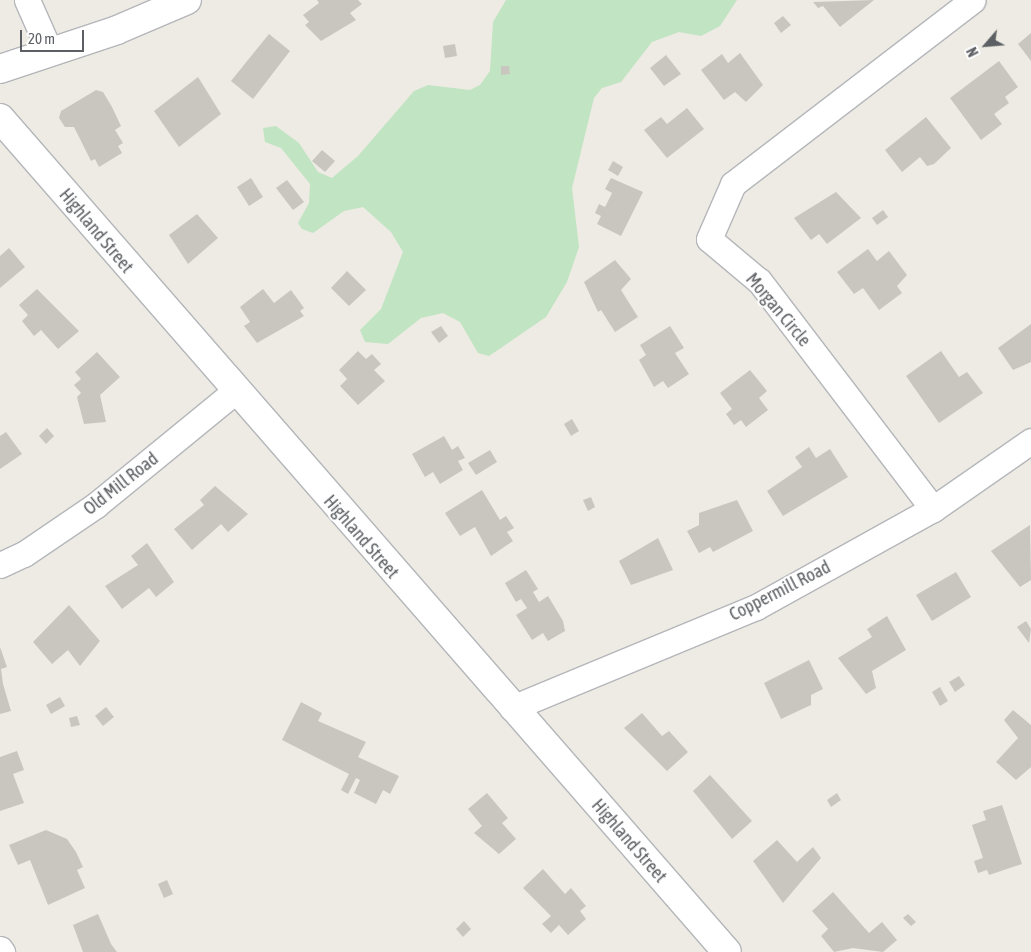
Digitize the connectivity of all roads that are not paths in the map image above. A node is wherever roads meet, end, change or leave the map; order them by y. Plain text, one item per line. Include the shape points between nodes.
1 (27, 0) edge
2 (187, 0) edge
3 (974, 0) edge
4 (50, 52) junction
5 (0, 70) edge
6 (0, 118) edge
7 (234, 392) junction
8 (1031, 441) edge
9 (933, 510) junction
10 (0, 565) edge
11 (512, 708) junction
12 (0, 949) edge
13 (2, 952) edge
14 (727, 952) edge

1 - 4 street
2 - 4 street
3 - 9 street, Morgan Circle via 733,184 709,239 759,281
4 - 5 street
6 - 7 street, Highland Street
7 - 10 street, Old Mill Road via 96,504 24,554
7 - 11 street, Highland Street
8 - 9 street, Coppermill Road
9 - 11 street, Coppermill Road via 756,607
11 - 14 street, Highland Street
12 - 13 street

